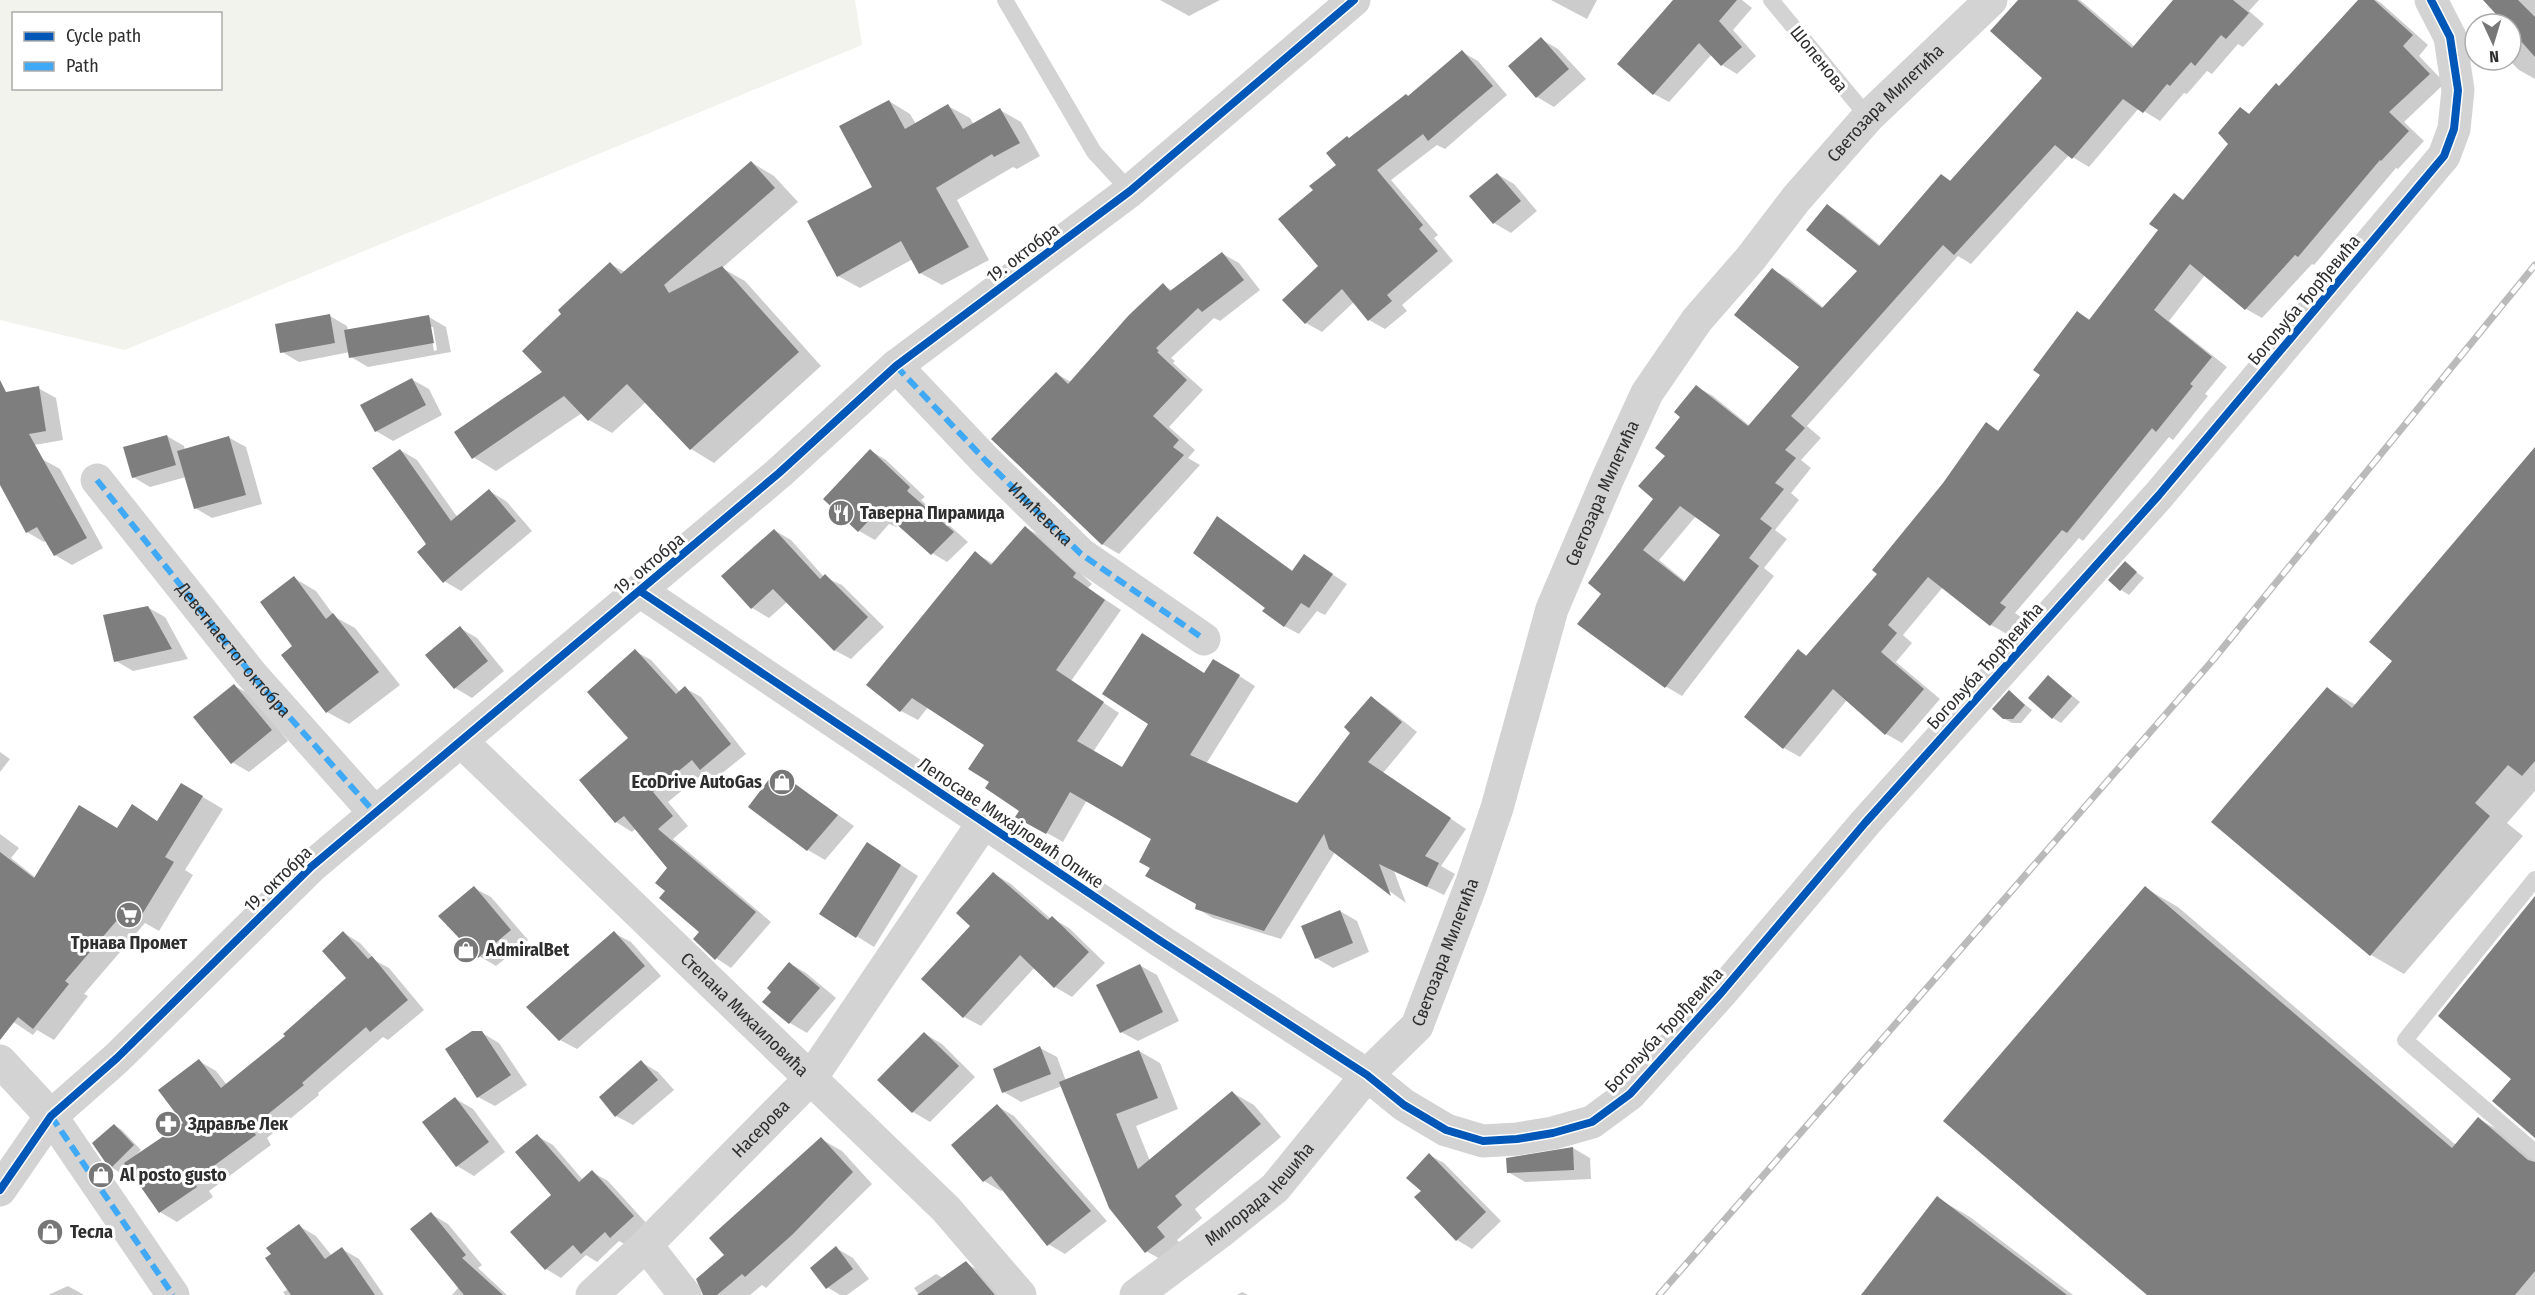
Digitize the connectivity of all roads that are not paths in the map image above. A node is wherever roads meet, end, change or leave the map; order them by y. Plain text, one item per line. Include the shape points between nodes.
1 (1005, 0) edge
2 (1354, 0) edge
3 (1771, 0) edge
4 (1991, 0) edge
5 (2431, 0) edge
6 (1868, 117) junction
7 (1130, 191) junction
8 (896, 366) junction
9 (97, 480) dead end
10 (640, 591) junction
11 (1204, 639) dead end
12 (461, 741) junction
13 (375, 813) junction
14 (983, 823) junction
15 (2535, 879) edge
16 (0, 1061) edge
17 (1367, 1075) junction
18 (811, 1078) junction
19 (51, 1116) junction
20 (2535, 1152) edge
21 (0, 1190) edge
22 (646, 1245) junction
23 (172, 1295) edge
24 (592, 1295) edge
25 (685, 1295) edge
26 (1020, 1295) edge
27 (1136, 1295) edge

1 - 7 lane via 1094,152
2 - 7 street, 19. октобра
3 - 6 lane, Шопенова
4 - 6 street, Светозара Милетића
5 - 17 street, Богољуба Ђорђевића via 2450,38 2458,90 2454,129 2444,156 2159,495 1872,814 1630,1094 1592,1122 1554,1133 1483,1141 1446,1130 1404,1105
6 - 17 street, Светозара Милетића via 1697,320 1647,393 1552,609 1497,808 1417,1026
7 - 8 street, 19. октобра
8 - 10 street, 19. октобра via 779,473
8 - 11 street, Илићевска via 1081,554
9 - 13 street, Деветнаестог октобра via 252,675
10 - 12 street, 19. октобра
10 - 14 street, Лепосаве Михајловић Опике
12 - 13 street, 19. октобра
12 - 18 street, Степана Михаиловића
13 - 19 street, 19. октобра via 311,867 117,1058
14 - 17 street, Лепосаве Михајловић Опике
14 - 18 street, Насерова
15 - 20 lane via 2405,1040
16 - 19 street
17 - 27 street, Милорада Нешића via 1275,1188
18 - 22 street, Насерова
18 - 26 street, Степана Михаиловића via 946,1209
19 - 21 street, 19. октобра
19 - 23 street
22 - 24 street, Насерова
22 - 25 street

